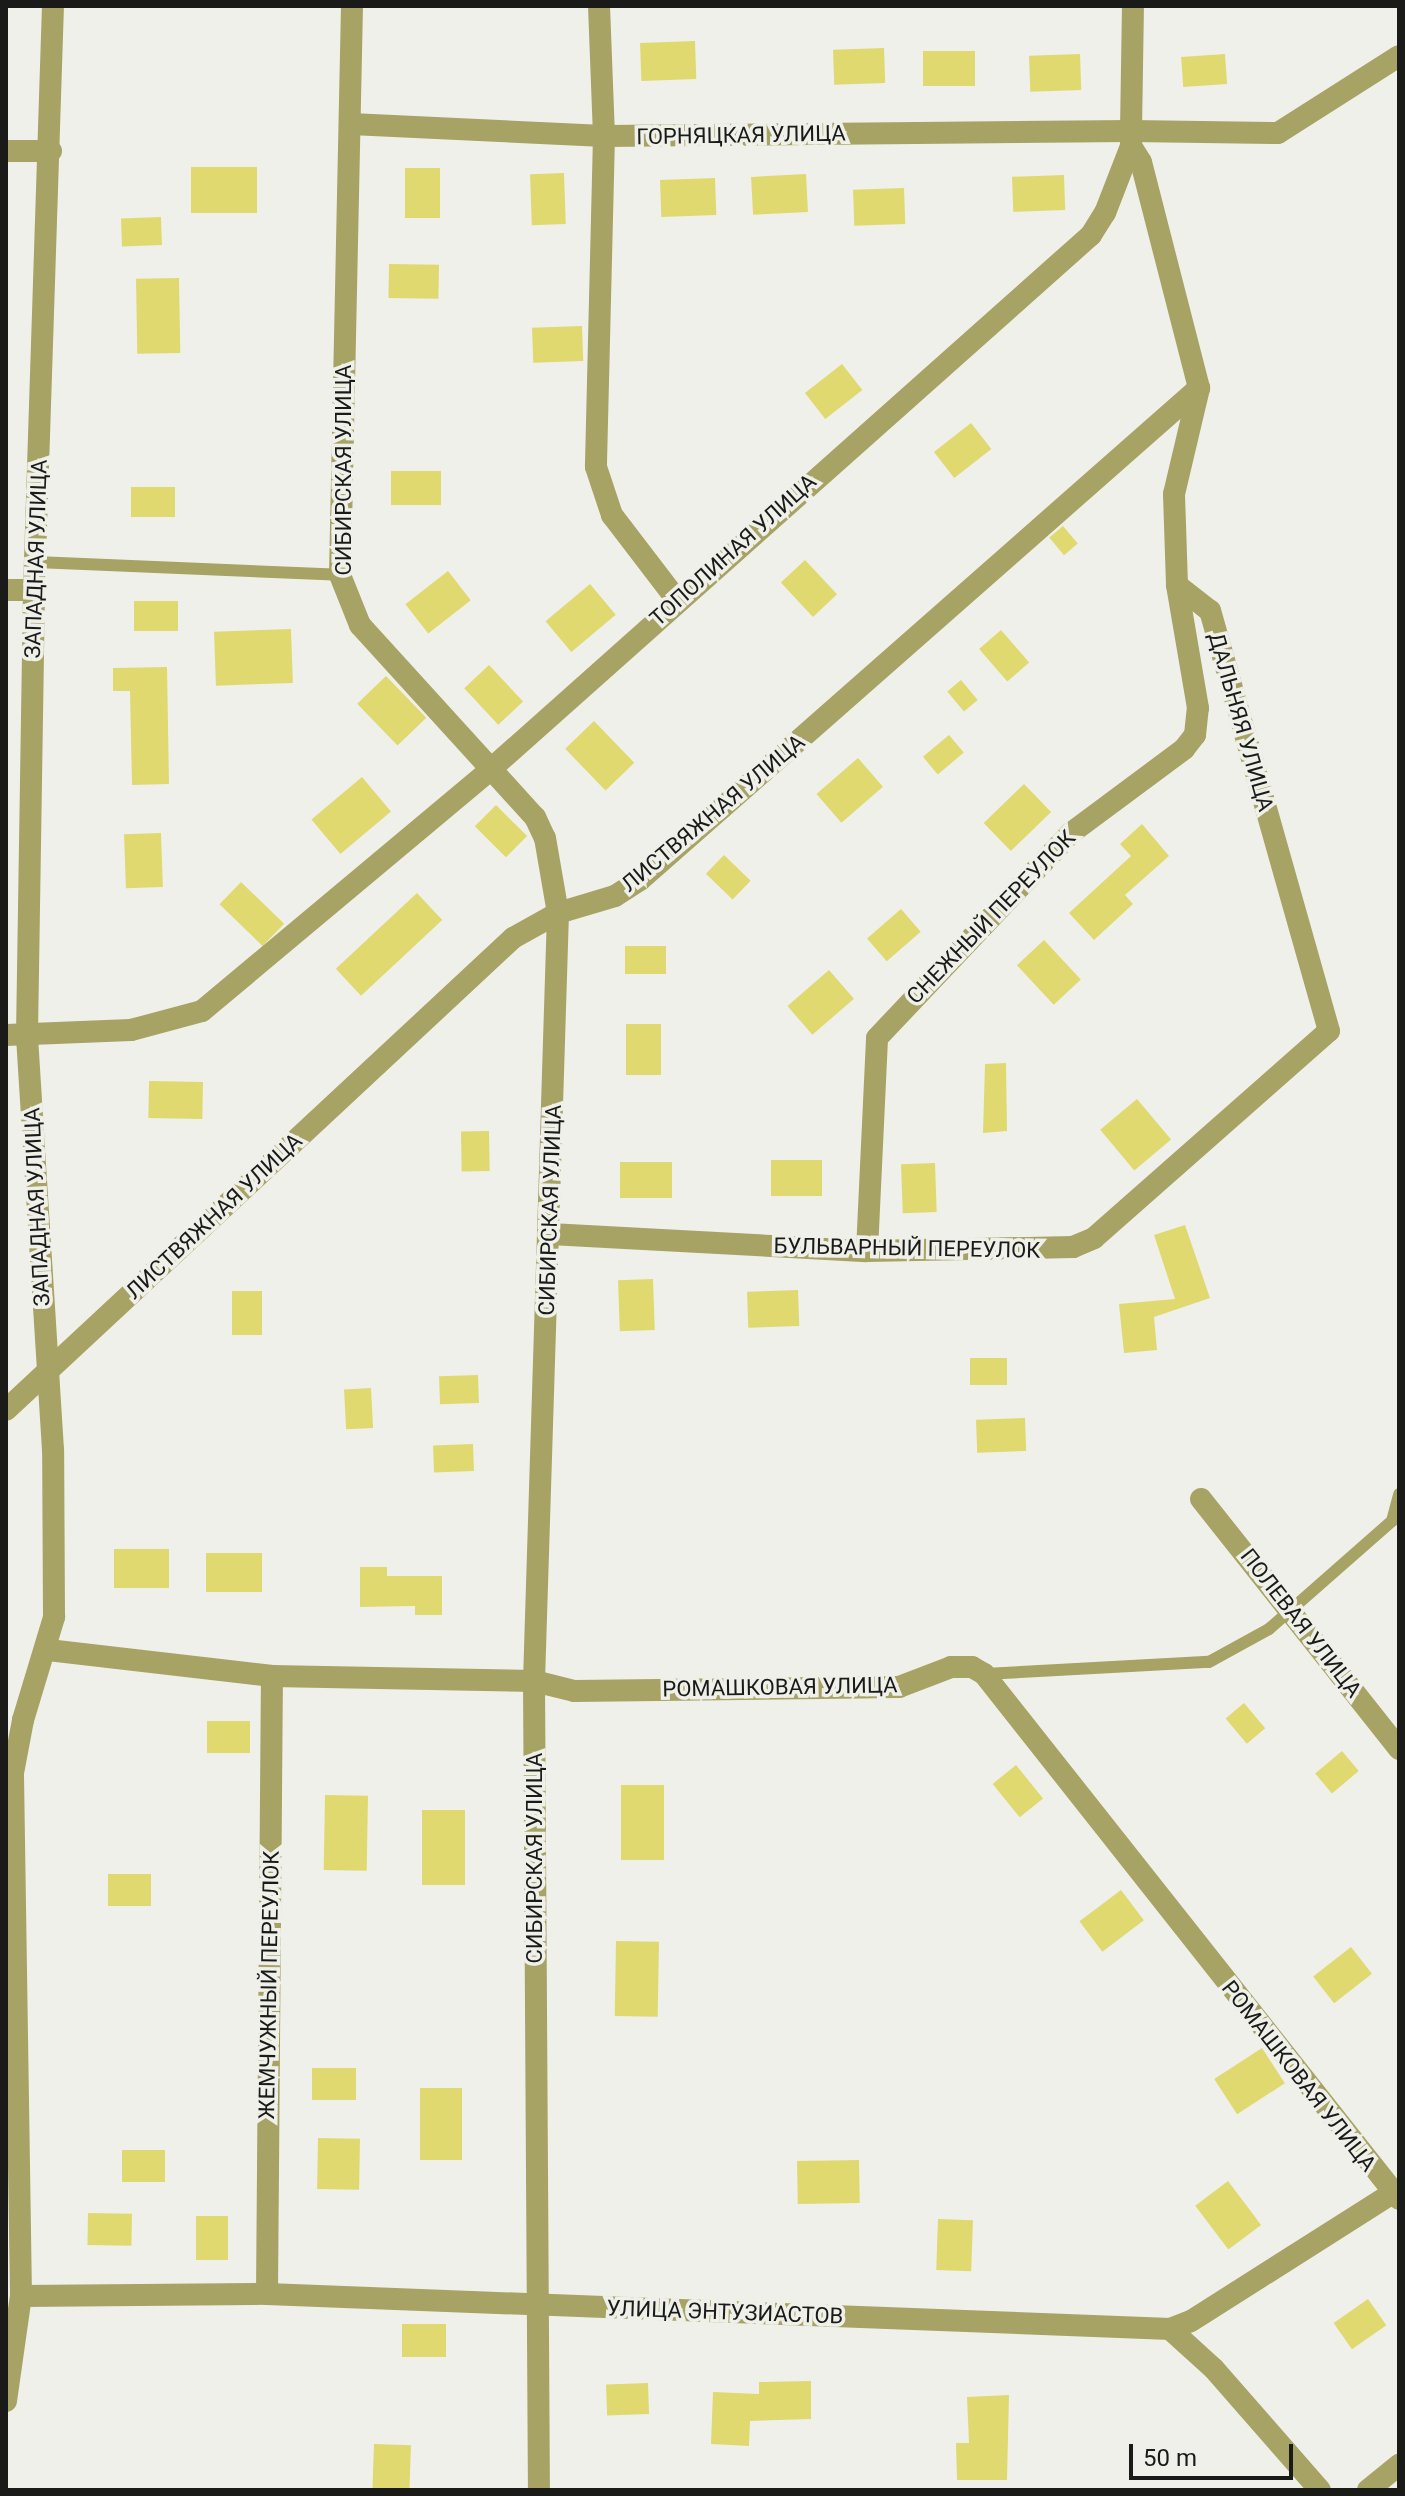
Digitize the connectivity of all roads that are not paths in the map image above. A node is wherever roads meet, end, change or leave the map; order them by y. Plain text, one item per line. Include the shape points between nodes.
1 (53, 6) edge
2 (352, 6) edge
3 (599, 6) edge
4 (1133, 6) edge
5 (1399, 56) edge
6 (351, 124) junction
7 (604, 136) junction
8 (1131, 138) junction
9 (6, 151) edge
10 (51, 151) junction
11 (1199, 388) junction
12 (36, 562) junction
13 (340, 575) junction
14 (1177, 585) junction
15 (6, 590) edge
16 (34, 590) junction
17 (677, 600) junction
18 (491, 769) junction
19 (558, 913) junction
20 (1329, 1031) joint
21 (17, 1035) edge
22 (550, 1234) junction
23 (867, 1251) junction
24 (46, 1372) junction
25 (6, 1410) edge
26 (1399, 1494) edge
27 (1201, 1499) dead end
28 (1289, 1606) junction
29 (48, 1650) junction
30 (984, 1674) junction
31 (272, 1676) junction
32 (534, 1681) junction
33 (1399, 1749) edge
34 (9, 1826) edge
35 (1395, 2196) edge
36 (267, 2294) junction
37 (21, 2296) junction
38 (538, 2304) junction
39 (1170, 2329) junction
40 (6, 2401) edge
41 (1399, 2465) edge
42 (539, 2490) edge
43 (1320, 2490) edge
44 (1368, 2490) edge

1 - 10 street, ЗАПАДНАЯ УЛИЦА
2 - 6 street, СИБИРСКАЯ УЛИЦА
3 - 7 street
4 - 8 street
5 - 8 street via 1278,133
6 - 7 street, ГОРНЯЦКАЯ УЛИЦА
6 - 13 street, СИБИРСКАЯ УЛИЦА
7 - 8 street, ГОРНЯЦКАЯ УЛИЦА
7 - 17 street via 596,467 612,515
8 - 11 street
8 - 17 street, ТОПОЛИНАЯ УЛИЦА via 1105,213 1091,235
9 - 10 street
10 - 12 street, ЗАПАДНАЯ УЛИЦА
11 - 14 street via 1174,494
11 - 19 street, ЛИСТВЯЖНАЯ УЛИЦА via 640,880 615,896
12 - 13 lane
12 - 16 street, ЗАПАДНАЯ УЛИЦА
13 - 18 street, СИБИРСКАЯ УЛИЦА via 360,625
14 - 20 street, ДАЛЬНЯЯ УЛИЦА via 1210,611
14 - 23 street, СНЕЖНЫЙ ПЕРЕУЛОК via 1198,708 1195,735 1184,749 1071,833 877,1038
15 - 16 street
16 - 21 street, ЗАПАДНАЯ УЛИЦА
17 - 18 street, ТОПОЛИНАЯ УЛИЦА
18 - 19 street, СИБИРСКАЯ УЛИЦА via 535,817 545,838
18 - 21 street, ТОПОЛИНАЯ УЛИЦА via 202,1011 131,1030
19 - 22 street, СИБИРСКАЯ УЛИЦА
19 - 24 street, ЛИСТВЯЖНАЯ УЛИЦА via 513,938
20 - 23 street, БУЛЬВАРНЫЙ ПЕРЕУЛОК via 1094,1238 1045,1251
21 - 24 street, ЗАПАДНАЯ УЛИЦА
22 - 23 street, БУЛЬВАРНЫЙ ПЕРЕУЛОК
22 - 32 street, СИБИРСКАЯ УЛИЦА
24 - 25 street, ЛИСТВЯЖНАЯ УЛИЦА
24 - 29 street, ЗАПАДНАЯ УЛИЦА via 53,1466 54,1617
26 - 28 lane via 1392,1521
27 - 28 street, ПОЛЕВАЯ УЛИЦА
28 - 30 lane via 1269,1629 1209,1662
28 - 33 street, ПОЛЕВАЯ УЛИЦА
29 - 31 street, РОМАШКОВАЯ УЛИЦА
29 - 34 street, ЗАПАДНАЯ УЛИЦА via 23,1720
30 - 32 street, РОМАШКОВАЯ УЛИЦА via 972,1667 951,1667 899,1687 574,1691
30 - 35 street, РОМАШКОВАЯ УЛИЦА
31 - 32 street, РОМАШКОВАЯ УЛИЦА
31 - 36 street, ЖЕМЧУЖНЫЙ ПЕРЕУЛОК
32 - 38 street, СИБИРСКАЯ УЛИЦА
34 - 37 street, ЗАПАДНАЯ УЛИЦА
35 - 39 street, УЛИЦА ЭНТУЗИАСТОВ
36 - 37 street, УЛИЦА ЭНТУЗИАСТОВ
36 - 38 street, УЛИЦА ЭНТУЗИАСТОВ
37 - 40 street, ЗАПАДНАЯ УЛИЦА
38 - 39 street, УЛИЦА ЭНТУЗИАСТОВ
38 - 42 street, СИБИРСКАЯ УЛИЦА
39 - 43 street via 1214,2369
41 - 44 street

